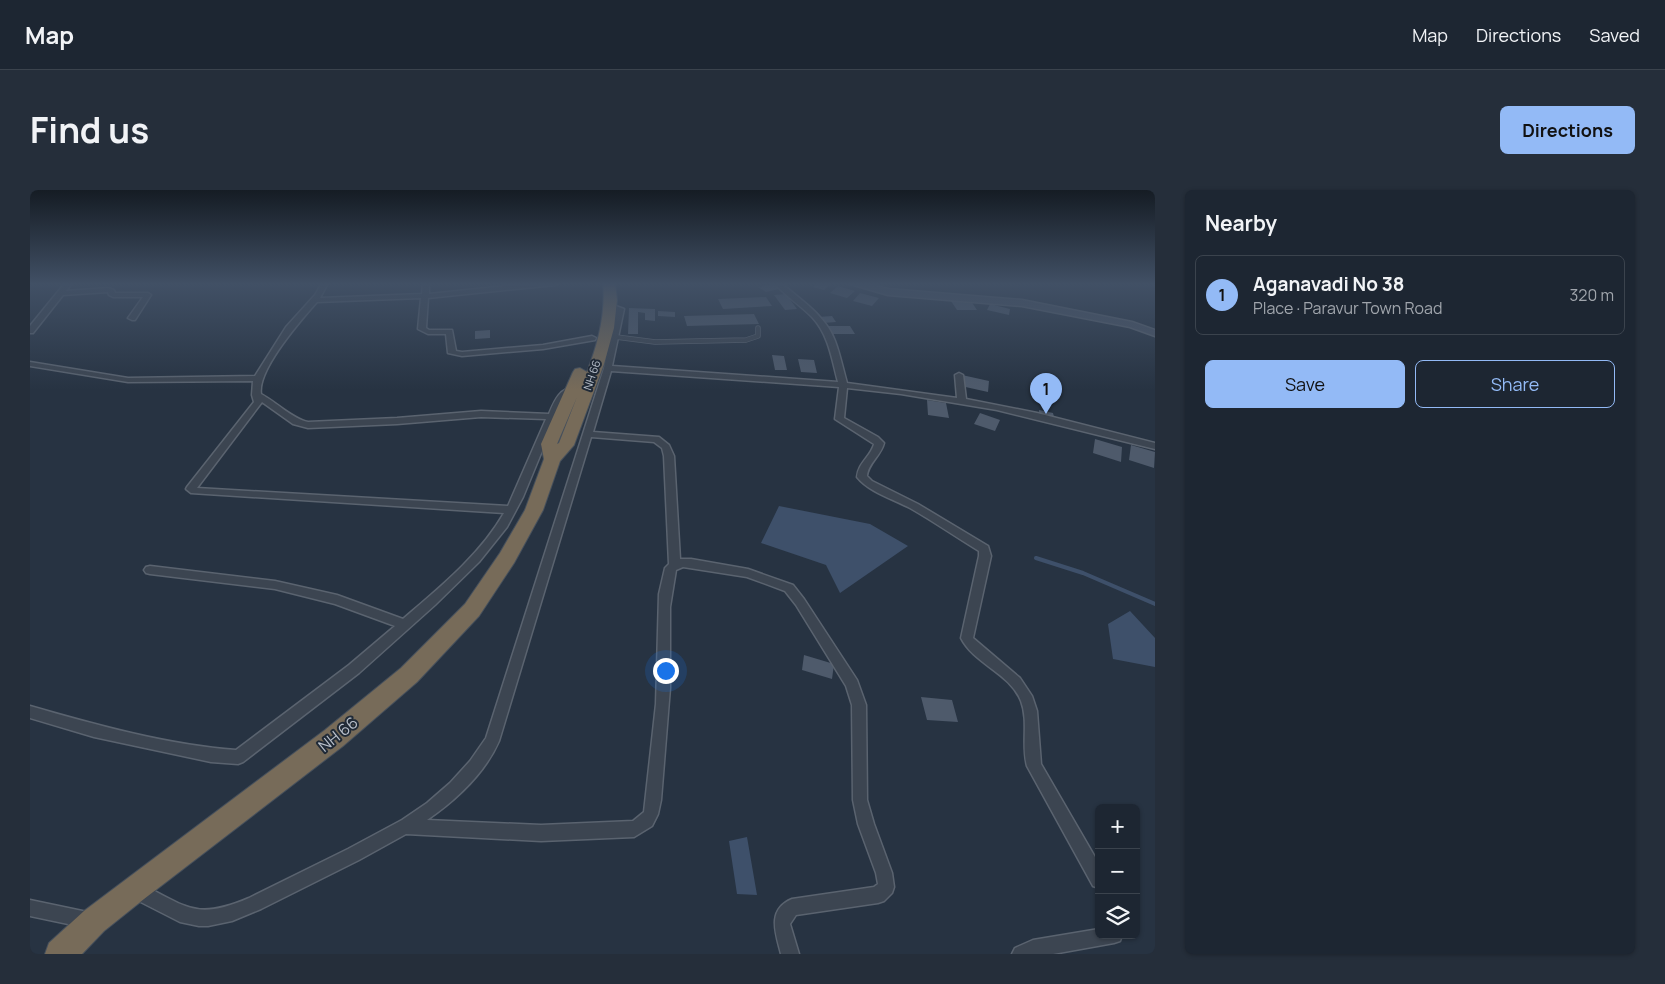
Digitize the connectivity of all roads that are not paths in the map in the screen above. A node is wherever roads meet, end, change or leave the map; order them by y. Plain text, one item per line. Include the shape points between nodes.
1 (40, 319) edge
2 (298, 319) edge
3 (424, 319) edge
4 (597, 319) edge
5 (608, 319) edge
6 (619, 319) edge
7 (815, 319) edge
8 (1097, 319) edge
9 (758, 328) dead end
10 (30, 331) edge
11 (1155, 333) edge
12 (616, 337) junction
13 (592, 338) junction
14 (30, 364) edge
15 (608, 368) junction
16 (959, 375) dead end
17 (258, 378) junction
18 (843, 385) junction
19 (573, 390) junction
20 (256, 395) junction
21 (962, 402) junction
22 (552, 417) junction
23 (588, 434) junction
24 (1155, 446) edge
25 (552, 459) junction
26 (511, 510) junction
27 (675, 565) junction
28 (150, 570) dead end
29 (405, 625) junction
30 (30, 712) edge
31 (407, 827) junction
32 (1095, 873) edge
33 (134, 889) junction
34 (30, 908) edge
35 (94, 921) junction
36 (1095, 938) edge
37 (60, 954) edge
38 (790, 954) edge
39 (1021, 954) edge

1 - 10 street
2 - 17 street
3 - 13 street via 423,331 449,332 452,353 543,346
4 - 13 highway, NH 66
5 - 25 highway, NH 66 via 597,364 569,438
6 - 12 street
7 - 18 street via 831,340
8 - 11 main road
9 - 12 lane via 758,336 746,340 655,342
12 - 15 street
13 - 19 highway, NH 66
14 - 17 street via 128,380
15 - 18 street
15 - 23 street
16 - 21 street
17 - 20 street
18 - 21 street
18 - 32 street via 840,418 879,443 862,471 865,480 984,549 967,638 1023,692 1030,711 1030,755 1034,766
19 - 22 street via 562,395
19 - 25 highway, NH 66 via 549,444
20 - 22 street via 296,422 308,425 487,414
20 - 26 street via 258,402 192,485 192,490
21 - 24 street
22 - 26 street
23 - 27 street via 656,439 666,447
23 - 31 street via 492,741 455,788
25 - 33 highway, NH 66 via 534,510 507,558 472,610 409,675 334,738
26 - 29 street via 475,559
27 - 31 street via 668,578 664,610 664,673 654,800 652,814 645,824 634,830 541,832
27 - 38 street via 691,563 748,573 789,588 838,659 859,705 860,800 886,887 878,895 792,908 782,924
28 - 29 street via 275,584 337,600
29 - 30 street via 354,669 238,757 211,755 104,733
31 - 33 street via 256,903 218,916 207,918 182,914
33 - 35 highway, NH 66
34 - 35 street
35 - 37 highway, NH 66
36 - 39 street

